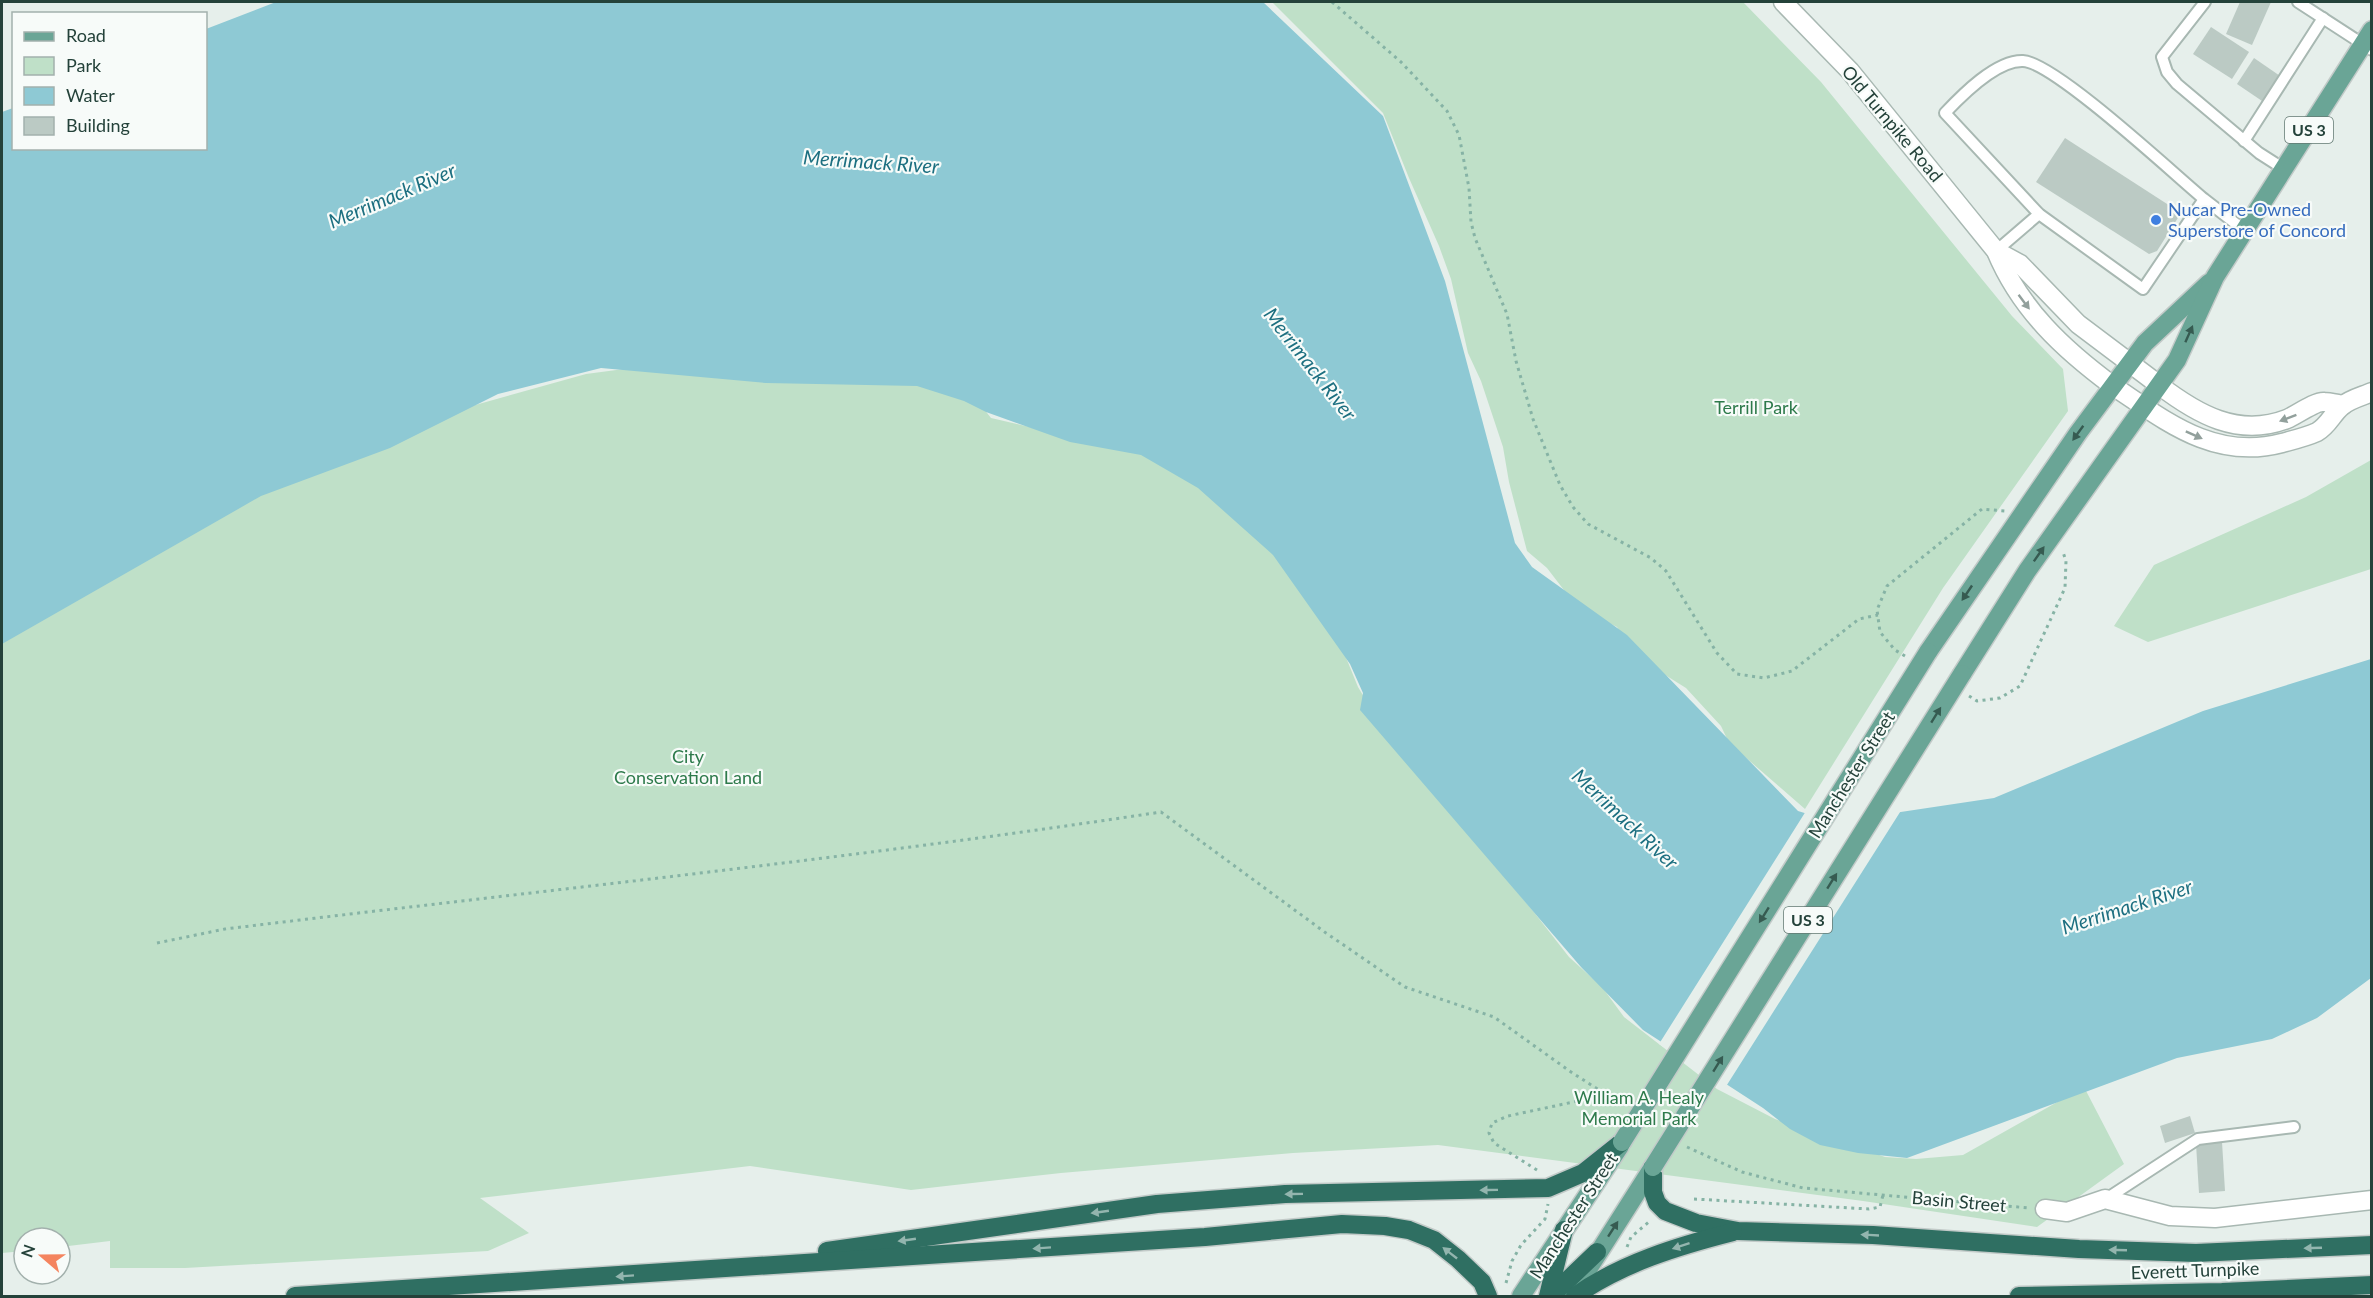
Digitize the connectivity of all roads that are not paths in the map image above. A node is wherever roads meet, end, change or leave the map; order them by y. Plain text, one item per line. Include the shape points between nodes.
1 (1783, 2) edge
2 (2205, 2) edge
3 (2298, 2) edge
4 (2323, 18) junction
5 (2368, 41) edge
6 (2244, 141) junction
7 (2284, 169) junction
8 (2204, 199) junction
9 (2039, 214) junction
10 (2244, 230) junction
11 (1996, 250) junction
12 (2215, 277) junction
13 (2130, 363) junction
14 (2159, 385) junction
15 (2113, 386) junction
16 (2372, 392) edge
17 (2343, 405) junction
18 (2144, 406) junction
19 (2294, 1127) dead end
20 (1623, 1142) junction
21 (1653, 1167) junction
22 (2105, 1199) junction
23 (2372, 1200) edge
24 (2045, 1209) road end
25 (1564, 1230) junction
26 (1738, 1231) junction
27 (2372, 1245) edge
28 (1598, 1252) junction
29 (683, 1272) junction
30 (2372, 1286) edge
31 (1493, 1293) edge
32 (295, 1296) edge
33 (1521, 1296) edge
34 (1550, 1296) edge
35 (1573, 1296) edge
36 (2019, 1296) edge

1 - 11 street, Old Turnpike Road via 1850,71
2 - 6 lane via 2162,57 2176,84
3 - 4 lane
4 - 5 lane
4 - 6 lane
5 - 7 main road, Manchester Street / US 3
6 - 7 lane
7 - 10 main road, Manchester Street / US 3
8 - 9 lane via 2143,289
8 - 9 lane via 2079,92 2024,60 1999,67 1968,89 1945,113
8 - 10 lane
9 - 11 lane
10 - 12 main road, Manchester Street / US 3
11 - 13 street, Old Turnpike Road via 2020,264 2078,324
11 -> 15 street, Old Turnpike Road via 2007,278 2027,306 2080,360
12 - 13 main road, Manchester Street / US 3 via 2150,337
14 -> 12 main road, Manchester Street / US 3 via 2177,360
13 - 14 street, Old Turnpike Road
13 - 15 main road, Manchester Street / US 3
17 -> 14 street, Old Turnpike Road via 2322,401 2264,426 2240,425 2204,416
14 - 18 main road, Manchester Street / US 3
15 - 18 street, Old Turnpike Road
15 -> 20 main road, Manchester Street / US 3, bridge via 1928,652
16 - 17 street
18 -> 17 street, Old Turnpike Road via 2172,425 2211,442 2232,448 2254,448 2316,432 2329,424
21 -> 18 main road, Manchester Street / US 3, bridge via 2027,570
19 - 22 lane via 2198,1139
20 - 25 main road, Manchester Street / US 3
20 -> 29 highway via 1583,1173 1548,1188 1285,1194 1157,1204
21 - 26 highway via 1653,1192 1665,1211 1696,1223
28 -> 21 main road, Manchester Street / US 3
22 - 23 street via 2170,1216 2216,1218
22 - 24 street via 2067,1212
25 - 33 main road, Manchester Street / US 3
25 - 34 highway
27 -> 26 highway via 2196,1253
26 -> 35 highway via 1665,1251
28 - 34 highway
28 - 35 main road, Manchester Street / US 3
31 -> 29 highway via 1434,1240 1393,1227 1342,1224 1205,1237
29 -> 32 highway
30 - 36 highway, Everett Turnpike

